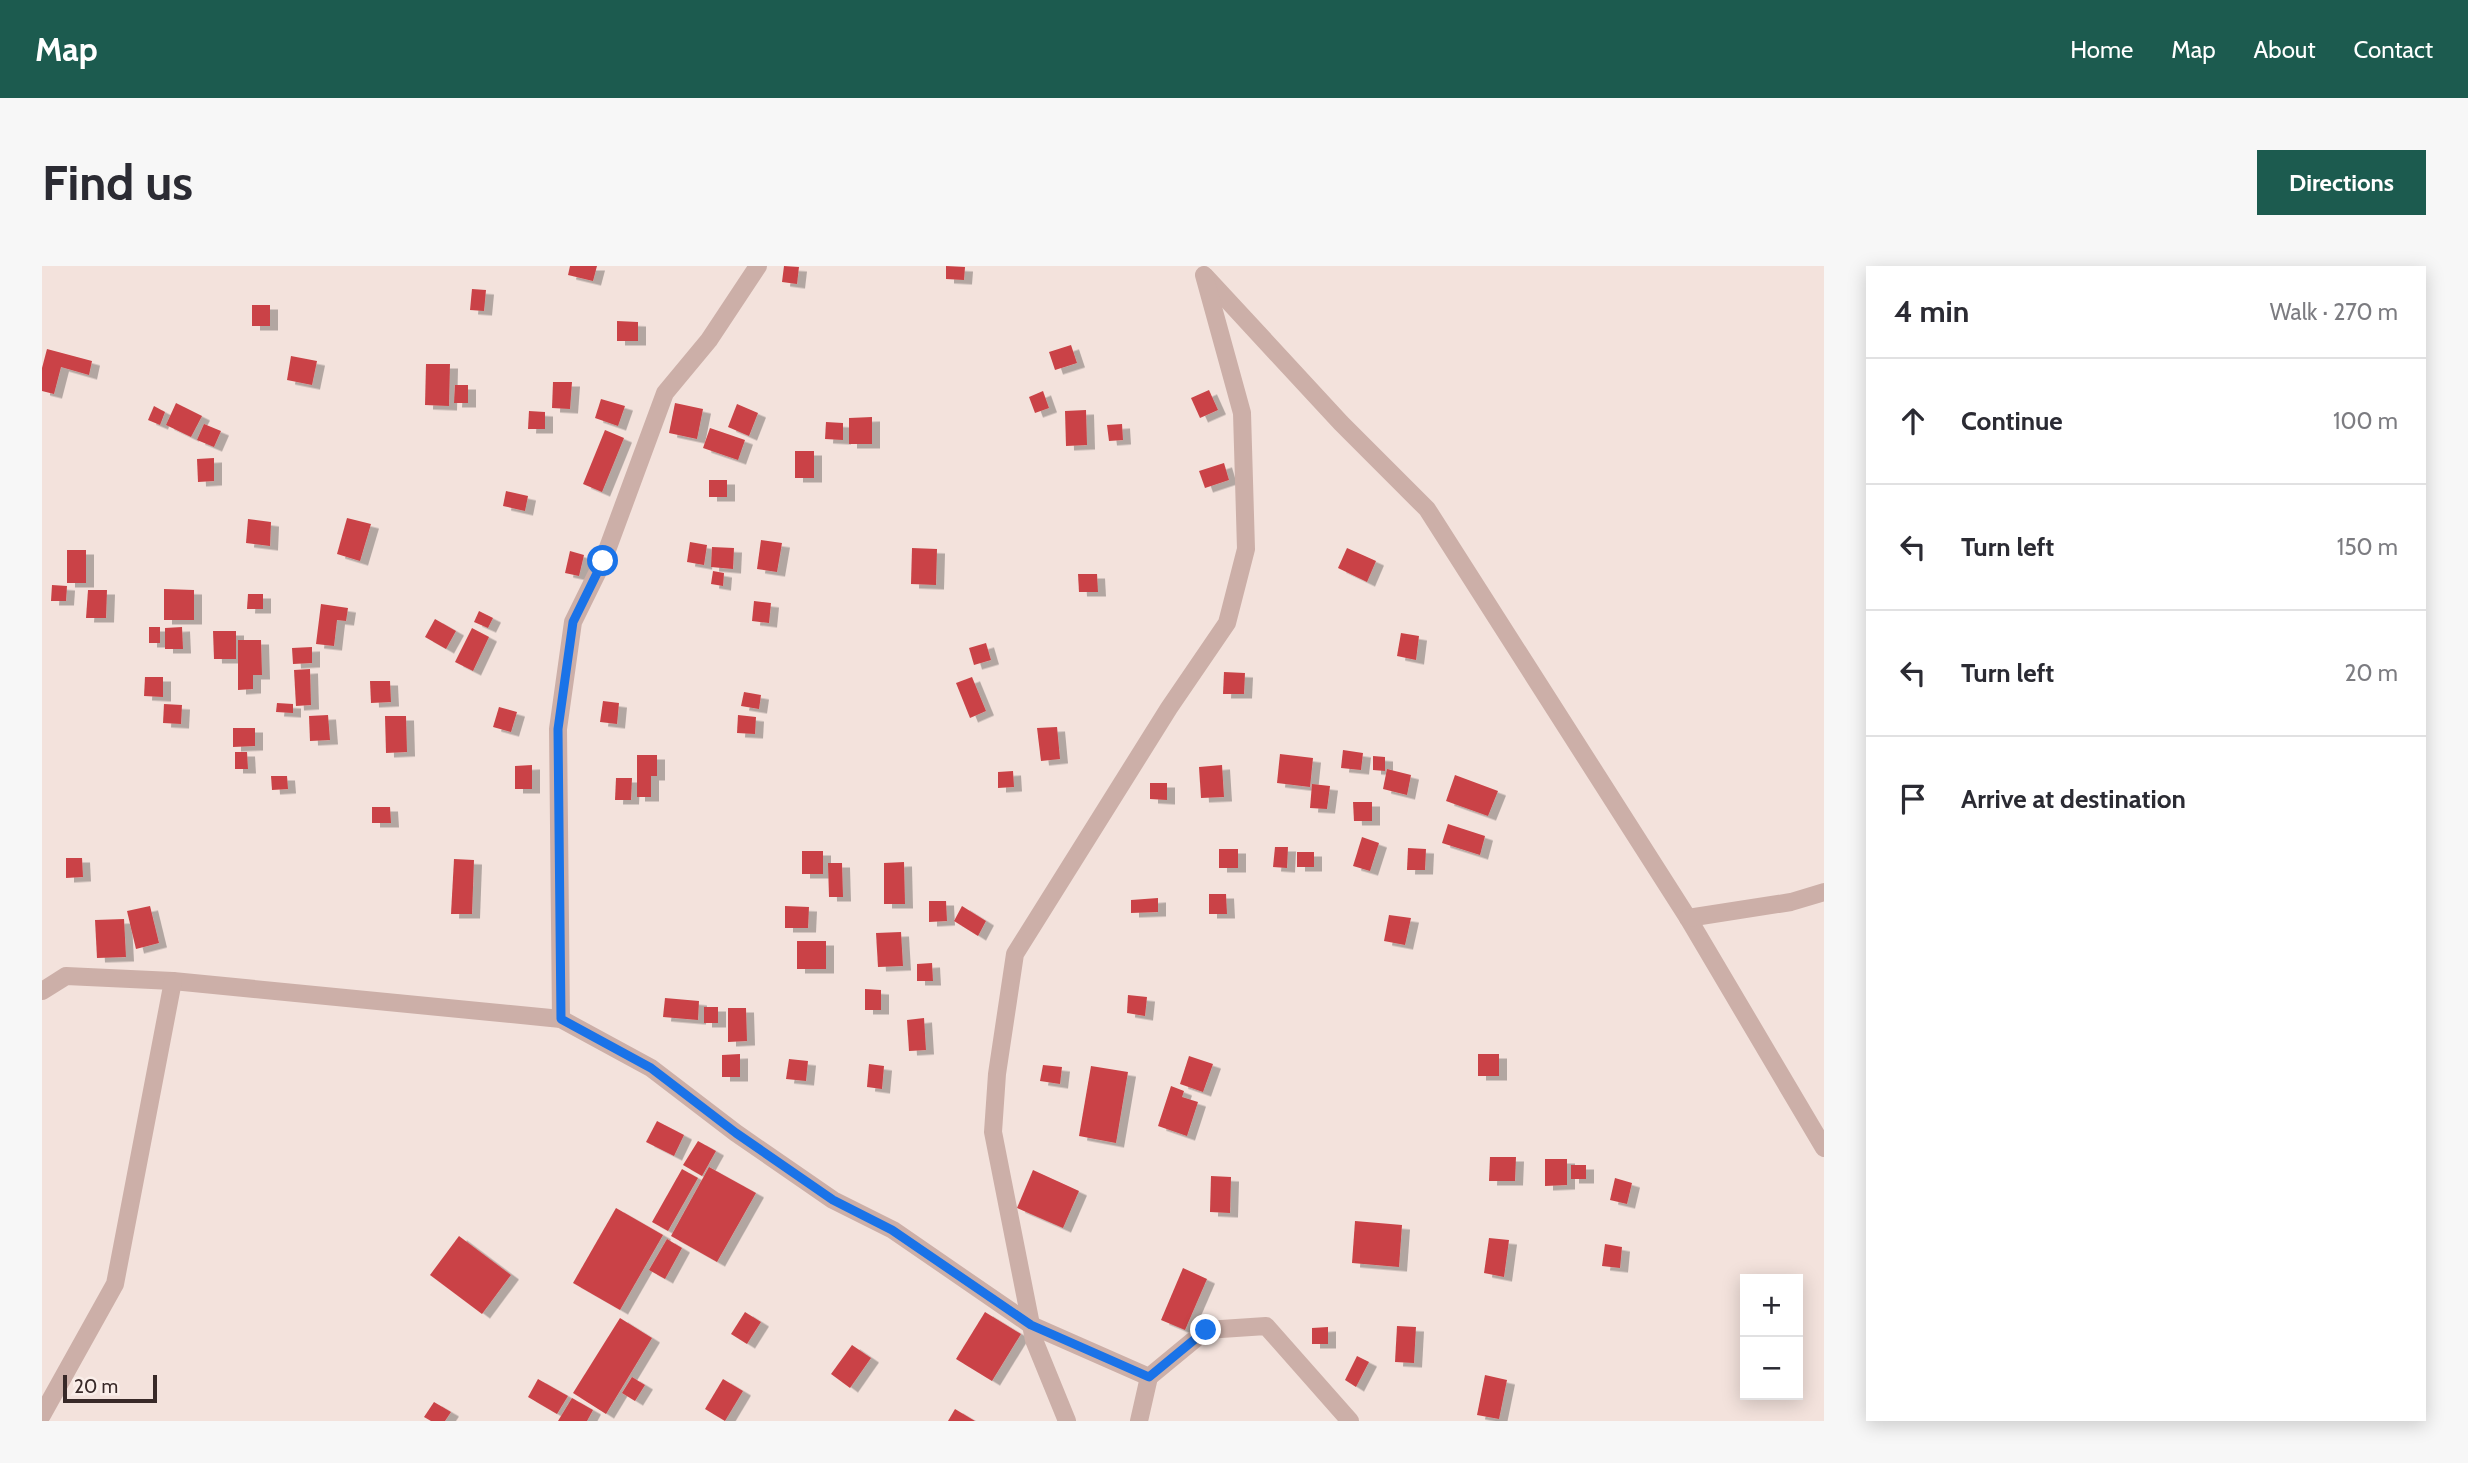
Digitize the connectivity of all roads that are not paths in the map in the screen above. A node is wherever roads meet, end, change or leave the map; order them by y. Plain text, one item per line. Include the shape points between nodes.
1 (758, 266) edge
2 (1201, 270) edge
3 (1824, 892) edge
4 (1688, 918) junction
5 (42, 974) edge
6 (66, 976) junction
7 (173, 981) junction
8 (42, 991) edge
9 (561, 1019) junction
10 (1824, 1148) edge
11 (1031, 1325) junction
12 (1149, 1377) junction
13 (42, 1415) edge
14 (1067, 1421) edge
15 (1139, 1421) edge
16 (1350, 1421) edge

1 - 9 street via 709,340 665,393 603,561 573,622 558,729
2 - 4 street via 1427,509
2 - 11 street via 1242,413 1247,549 1227,623 1015,954 993,1132
3 - 4 street via 1791,902
4 - 10 street
5 - 6 street
6 - 7 street
6 - 8 street
7 - 9 street
7 - 13 street via 115,1284
9 - 11 street via 651,1068 833,1200 892,1230
11 - 12 street
11 - 14 street
12 - 15 street
12 - 16 street via 1206,1330 1266,1326

